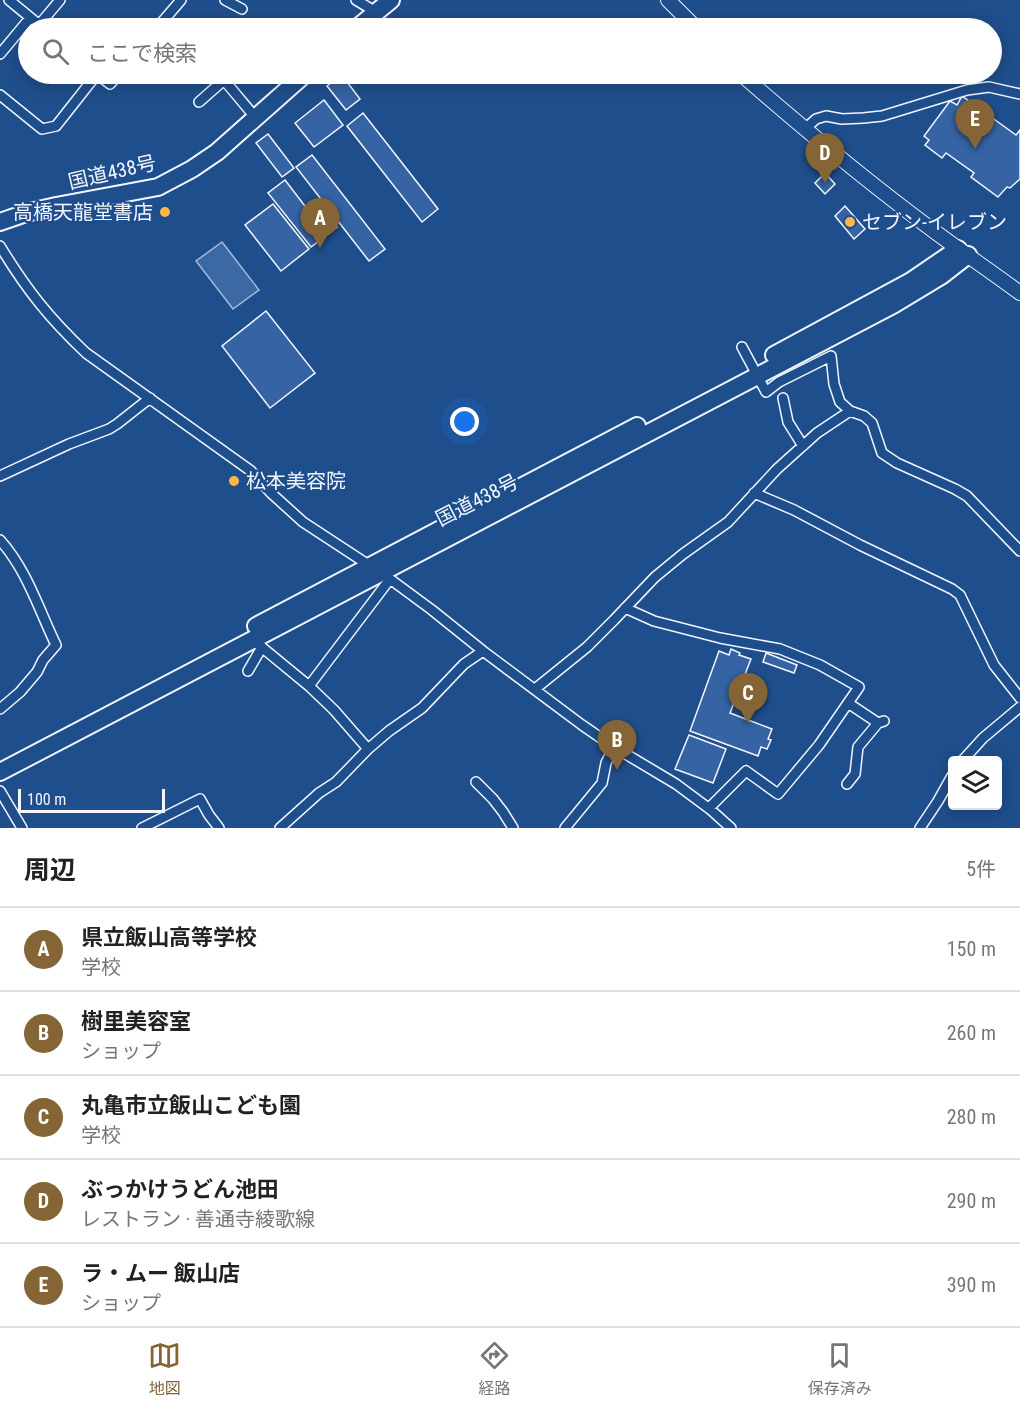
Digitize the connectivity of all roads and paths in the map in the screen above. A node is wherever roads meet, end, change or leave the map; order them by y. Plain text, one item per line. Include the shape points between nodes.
1 (9, 0) edge
2 (60, 0) edge
3 (181, 0) edge
4 (225, 0) edge
5 (356, 0) edge
6 (391, 0) edge
7 (669, 0) edge
8 (242, 9) dead end
9 (376, 12) junction
10 (30, 18) edge
11 (47, 18) edge
12 (166, 18) edge
13 (369, 18) edge
14 (686, 18) edge
15 (18, 32) edge
16 (0, 54) edge
17 (89, 84) edge
18 (219, 84) edge
19 (227, 84) edge
20 (293, 84) edge
21 (753, 84) edge
22 (1020, 94) edge
23 (0, 95) edge
24 (199, 102) dead end
25 (255, 117) junction
26 (806, 128) junction
27 (0, 222) edge
28 (0, 246) edge
29 (963, 252) junction
30 (1020, 293) edge
31 (742, 347) dead end
32 (754, 372) junction
33 (150, 398) junction
34 (783, 398) dead end
35 (850, 411) junction
36 (803, 446) junction
37 (0, 476) edge
38 (754, 493) junction
39 (0, 540) edge
40 (1020, 551) edge
41 (380, 573) junction
42 (625, 609) junction
43 (258, 644) junction
44 (483, 651) junction
45 (248, 671) dead end
46 (309, 686) junction
47 (535, 689) junction
48 (1020, 698) edge
49 (848, 703) junction
50 (1020, 707) edge
51 (0, 709) edge
52 (614, 747) junction
53 (368, 749) junction
54 (967, 756) edge
55 (0, 759) edge
56 (0, 772) edge
57 (476, 782) dead end
58 (948, 783) edge
59 (847, 784) dead end
60 (0, 791) edge
61 (709, 808) junction
62 (22, 828) edge
63 (142, 828) edge
64 (219, 828) edge
65 (280, 828) edge
66 (513, 828) edge
67 (565, 828) edge
68 (731, 828) edge
69 (920, 828) edge

1 - 10 street
2 - 11 street
3 - 12 street
4 - 8 street
5 - 9 street
6 - 9 highway
7 - 14 main road
9 - 13 highway
15 - 16 street
17 - 23 street via 56,126 42,129
18 - 24 street
19 - 25 street
20 - 25 highway, 国道438号
21 - 26 main road
22 - 26 street via 989,87 967,90 882,116 816,118
25 - 27 highway, 国道438号 via 217,152 158,187 56,206
26 - 29 main road
28 - 33 street via 48,316 87,353
29 - 30 main road
29 - 32 highway, 国道438号 via 941,276 893,305
31 - 32 street
32 - 35 street via 766,392 831,356 840,402
32 - 41 highway, 国道438号
33 - 37 street via 109,429
33 - 41 street via 251,471 303,522
34 - 36 street via 788,422
35 - 36 street
35 - 40 street via 872,423 882,453 967,496
36 - 38 street
38 - 42 street via 728,522 655,577
38 - 48 street via 960,595 993,665
39 - 51 street via 33,591 56,645 20,692
41 - 43 highway, 国道438号
41 - 44 street
41 - 46 street
41 - 55 highway, 国道438号
42 - 47 street via 587,647
42 - 49 street via 654,621 780,649 819,665 859,687
43 - 45 street
43 - 46 street
43 - 56 highway, 国道438号
44 - 47 street
44 - 53 street via 464,664 422,708
46 - 53 street
47 - 52 street
49 - 59 street via 881,722 858,747 855,774
49 - 61 street via 778,794 746,771
50 - 54 street
52 - 61 street
52 - 67 street via 602,783
53 - 65 street via 336,782
57 - 66 street
58 - 69 street
60 - 62 street
61 - 68 street
63 - 64 street via 200,800

